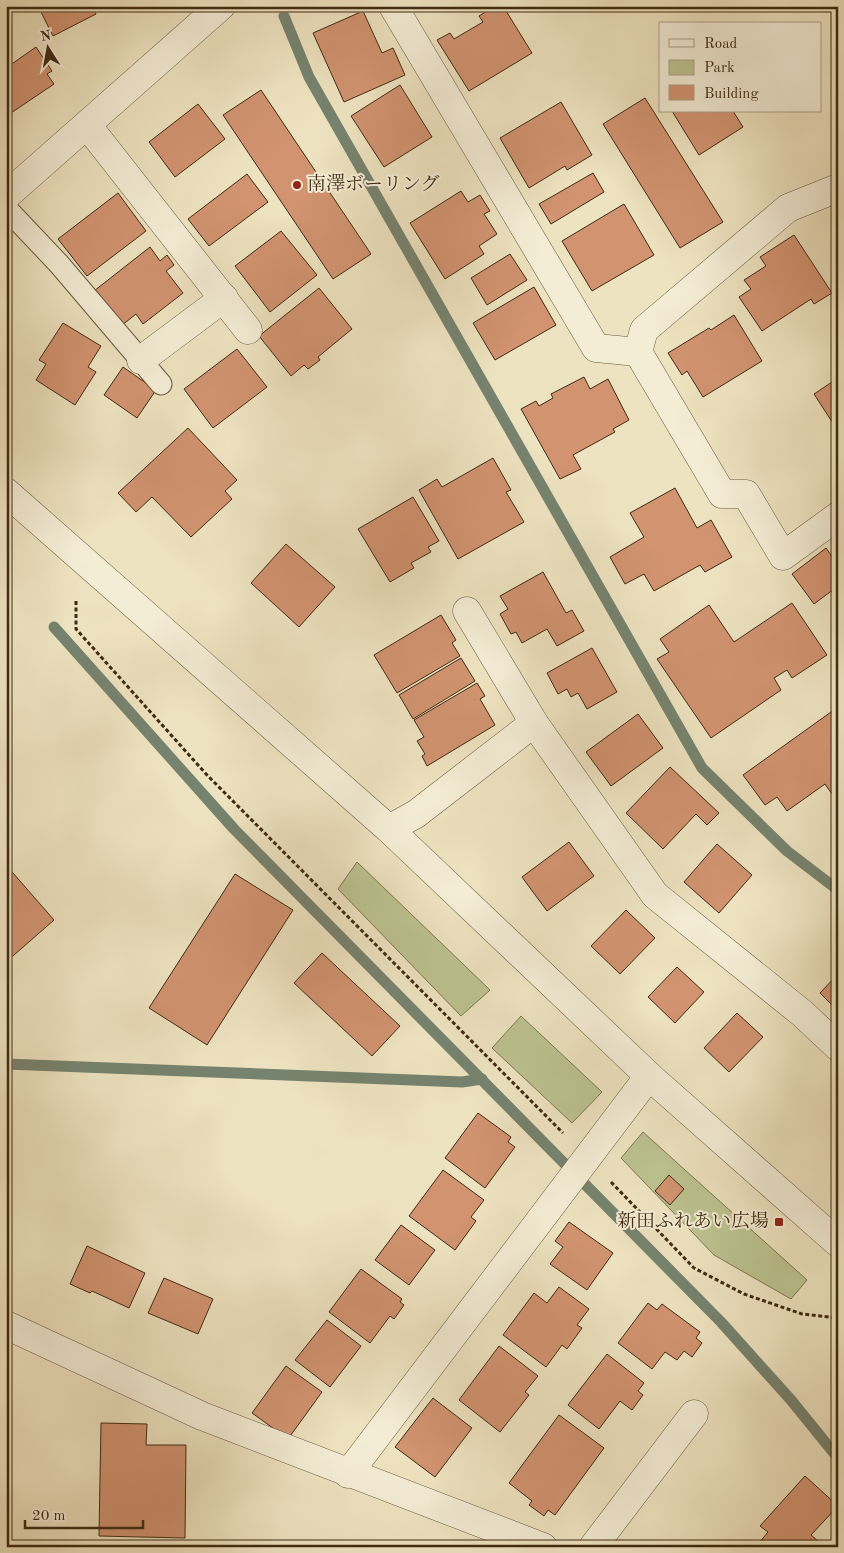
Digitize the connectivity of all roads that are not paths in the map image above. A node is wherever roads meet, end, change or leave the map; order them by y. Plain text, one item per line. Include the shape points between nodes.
1 (221, 6) edge
2 (393, 6) edge
3 (87, 125) junction
4 (838, 188) edge
5 (6, 196) edge
6 (6, 208) edge
7 (224, 298) junction
8 (248, 330) dead end
9 (638, 352) junction
10 (141, 360) junction
11 (161, 384) dead end
12 (6, 492) edge
13 (838, 516) edge
14 (467, 611) dead end
15 (534, 723) junction
16 (389, 829) junction
17 (838, 1047) edge
18 (649, 1076) junction
19 (838, 1243) edge
20 (6, 1325) edge
21 (694, 1414) dead end
22 (348, 1474) junction
23 (543, 1547) edge
24 (593, 1547) edge

1 - 3 street
2 - 9 street via 596,348
3 - 5 street
3 - 7 street
4 - 9 street via 788,208 644,330
6 - 10 lane
7 - 8 street
7 - 10 street
9 - 13 street via 722,494 746,494 783,556
10 - 11 lane
12 - 16 street
14 - 15 street
15 - 16 street via 416,814
15 - 17 street via 655,895 803,1014
16 - 18 street
18 - 19 street
18 - 22 street
20 - 22 street via 202,1416
21 - 24 street
22 - 23 street

